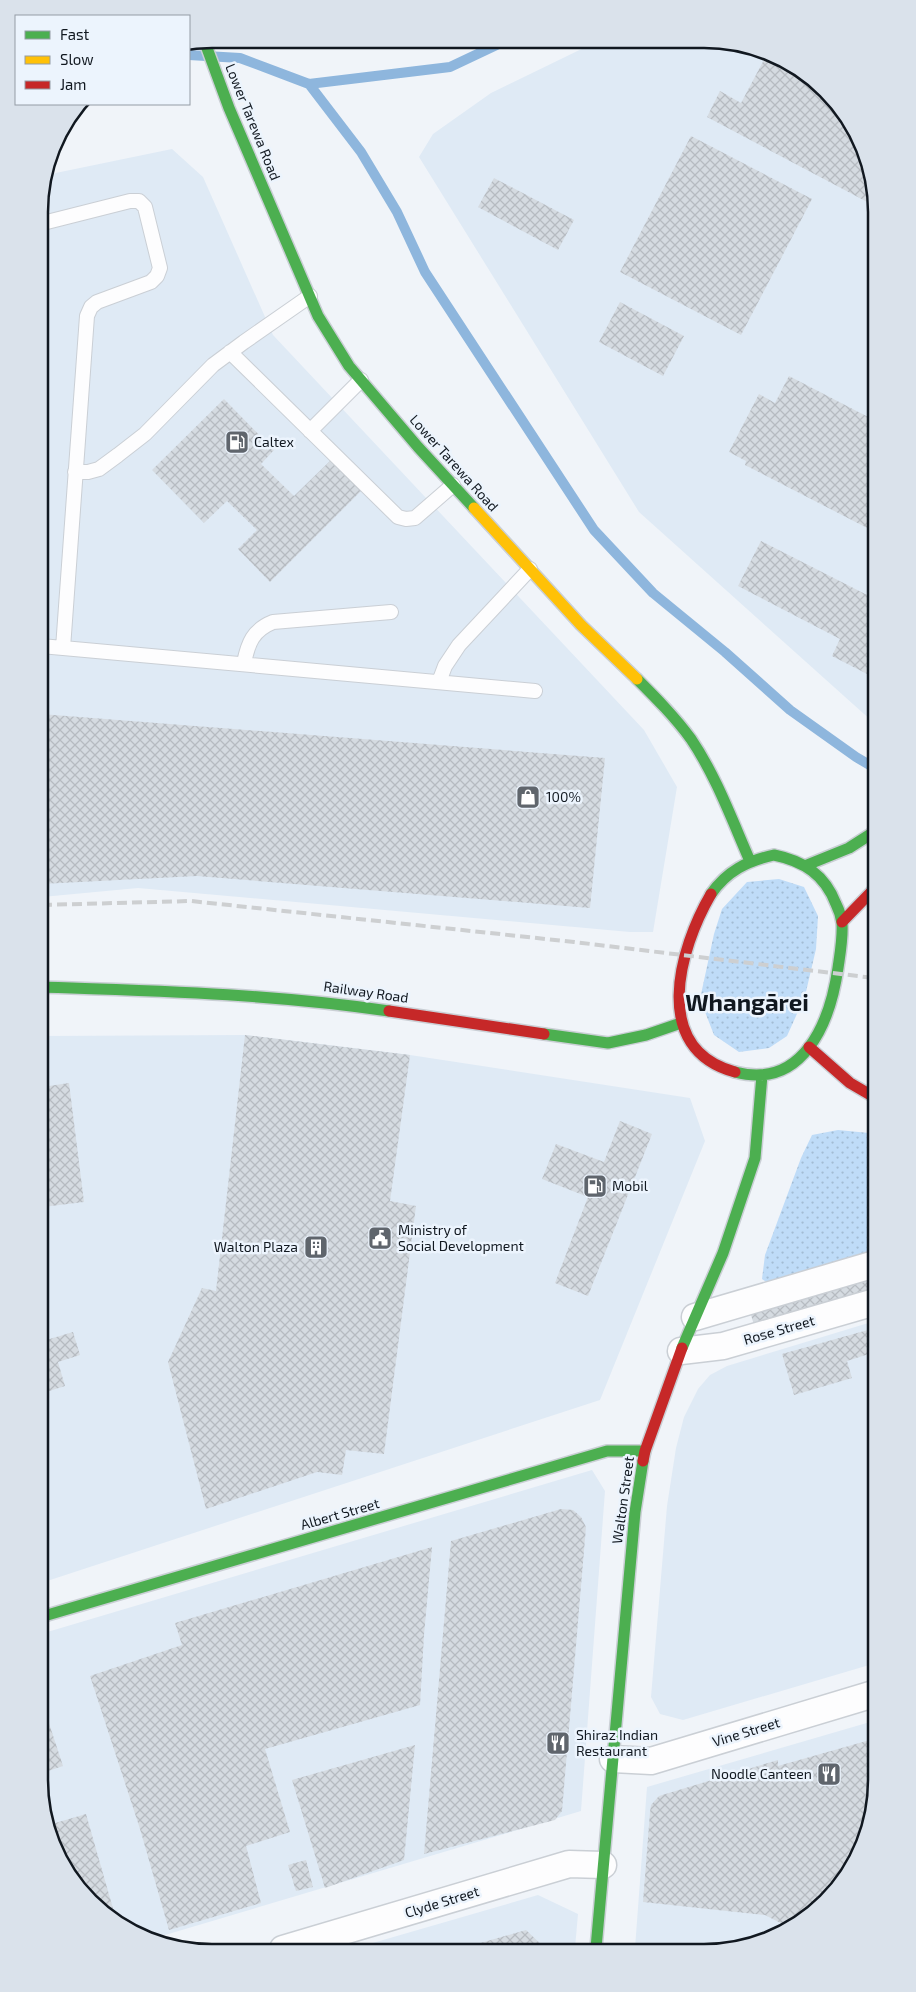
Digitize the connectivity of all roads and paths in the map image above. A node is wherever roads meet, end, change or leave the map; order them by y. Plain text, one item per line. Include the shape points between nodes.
1 (207, 48) edge
2 (48, 222) edge
3 (310, 296) junction
4 (230, 352) junction
5 (361, 380) junction
6 (310, 431) junction
7 (75, 472) junction
8 (453, 485) junction
9 (530, 569) junction
10 (391, 612) dead end
11 (48, 647) edge
12 (63, 648) junction
13 (244, 663) junction
14 (439, 682) junction
15 (535, 691) dead end
16 (868, 836) edge
17 (750, 860) junction
18 (807, 865) junction
19 (868, 895) edge
20 (842, 922) junction
21 (48, 988) edge
22 (681, 1023) junction
23 (809, 1047) junction
24 (762, 1075) junction
25 (868, 1094) edge
26 (868, 1266) edge
27 (868, 1304) edge
28 (695, 1317) junction
29 (681, 1351) junction
30 (645, 1451) junction
31 (48, 1615) edge
32 (868, 1695) edge
33 (613, 1759) junction
34 (603, 1865) junction
35 (304, 1944) edge
36 (596, 1944) edge

1 - 3 main road, Lower Tarewa Road via 229,108
2 - 7 lane via 139,201 145,207 160,268 151,282 97,302 87,316
3 - 4 lane
3 - 5 main road, Lower Tarewa Road via 318,316
4 - 6 lane
4 - 7 lane via 118,455 99,468
5 - 6 lane
5 - 8 main road, Lower Tarewa Road
6 - 8 lane via 398,517 415,518
7 - 12 lane
8 - 9 main road, Lower Tarewa Road
9 - 14 lane via 459,645
9 - 17 main road, Lower Tarewa Road via 581,625 663,704 691,740 714,780
10 - 13 lane via 273,622 251,638
11 - 12 lane
12 - 13 lane
13 - 14 lane
14 - 15 lane
16 - 18 main road via 849,848
17 - 18 main road via 774,855 790,857
17 - 22 main road via 726,876 708,897 698,918 679,980
18 - 20 main road via 820,875 832,893
19 - 20 main road
20 - 23 main road via 833,1001
21 - 22 main road, Railway Road via 224,993 323,1001 608,1042 633,1040
22 - 24 main road via 700,1056 743,1075
23 - 24 main road via 796,1062 780,1071
23 - 25 main road via 850,1083
24 - 28 main road, Walton Street via 755,1158 724,1254
26 - 28 street
27 - 29 street, Rose Street via 723,1346
28 - 29 main road, Walton Street
29 - 30 main road, Walton Street
30 - 31 main road, Albert Street via 607,1451
30 - 33 main road, Walton Street via 634,1512
32 - 33 street, Vine Street via 651,1761
33 - 34 main road, Walton Street
34 - 35 street, Clyde Street via 569,1864
34 - 36 main road, Walton Street

